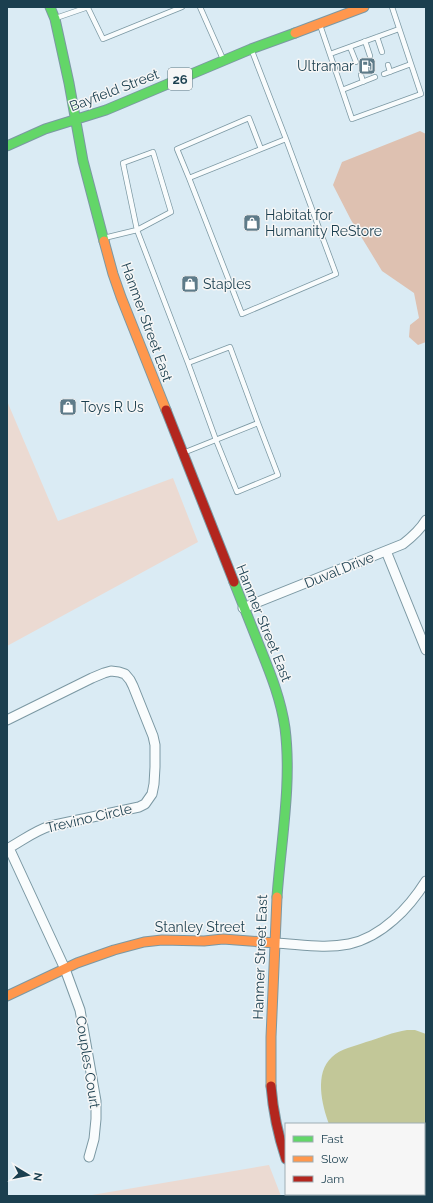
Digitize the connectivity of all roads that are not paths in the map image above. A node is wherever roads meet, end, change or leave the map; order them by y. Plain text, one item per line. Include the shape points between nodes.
1 (50, 7) edge
2 (88, 7) edge
3 (182, 7) edge
4 (200, 7) edge
5 (364, 7) edge
6 (392, 7) edge
7 (55, 19) junction
8 (319, 23) junction
9 (399, 29) junction
10 (377, 37) junction
11 (366, 41) junction
12 (350, 47) junction
13 (251, 49) junction
14 (382, 52) dead end
15 (330, 54) junction
16 (370, 56) dead end
17 (224, 60) junction
18 (356, 62) dead end
19 (411, 64) junction
20 (388, 65) dead end
21 (390, 72) junction
22 (384, 74) dead end
23 (361, 75) dead end
24 (375, 78) dead end
25 (363, 82) junction
26 (342, 90) junction
27 (76, 120) junction
28 (286, 139) junction
29 (7, 146) edge
30 (261, 149) junction
31 (189, 178) junction
32 (137, 230) junction
33 (104, 238) junction
34 (188, 363) junction
35 (258, 423) junction
36 (216, 440) junction
37 (182, 453) junction
38 (426, 520) edge
39 (386, 552) junction
40 (243, 608) junction
41 (426, 650) edge
42 (7, 720) edge
43 (8, 849) edge
44 (426, 881) edge
45 (275, 943) junction
46 (65, 969) junction
47 (7, 996) edge
48 (285, 1156) edge
49 (89, 1157) dead end

1 - 7 street, Hanmer Street East
2 - 3 lane via 103,39
2 - 7 lane
4 - 17 lane
5 - 8 street, Bayfield Street / 26
6 - 9 lane
7 - 27 street, Hanmer Street East
8 - 13 street, Bayfield Street / 26
8 - 15 lane
9 - 10 lane
9 - 19 lane
10 - 11 lane
10 - 14 lane
11 - 12 lane
11 - 16 lane
12 - 15 lane
12 - 18 lane
13 - 17 street, Bayfield Street / 26
13 - 28 lane
15 - 26 lane
17 - 27 street, Bayfield Street / 26 via 106,110
19 - 21 lane
19 - 26 lane via 422,94 352,119
20 - 21 lane
21 - 22 lane
23 - 25 lane
24 - 25 lane
25 - 26 lane
27 - 29 street, Bayfield Street / 26 via 46,129
27 - 33 street, Hanmer Street East via 83,161
28 - 30 lane
28 - 31 lane via 336,274 242,314
30 - 31 lane
30 - 31 lane via 249,118 177,149
32 - 32 lane via 171,212 153,152 123,164
32 - 33 lane
32 - 34 lane
33 - 37 street, Hanmer Street East via 120,297
34 - 35 lane via 230,347
34 - 36 lane
35 - 36 lane
35 - 36 lane via 278,475 238,492
36 - 37 lane
37 - 40 street, Hanmer Street East
38 - 39 street, Duval Drive via 411,538
39 - 40 street, Duval Drive
39 - 41 street
40 - 45 street, Hanmer Street East via 277,693 286,734 287,773
42 - 43 street, Trevino Circle via 92,678 111,671 119,672 125,674 133,686 153,736 156,757 152,794 145,804 40,829
43 - 46 street, Trevino Circle
44 - 45 street, Stanley Street via 393,920 366,938 349,944 328,946
45 - 46 street, Stanley Street via 222,939 144,942 114,950
45 - 48 street, Hanmer Street East via 270,1086 274,1118
46 - 47 street, Stanley Street
46 - 49 street, Couples Court via 80,1010 96,1101 94,1139

